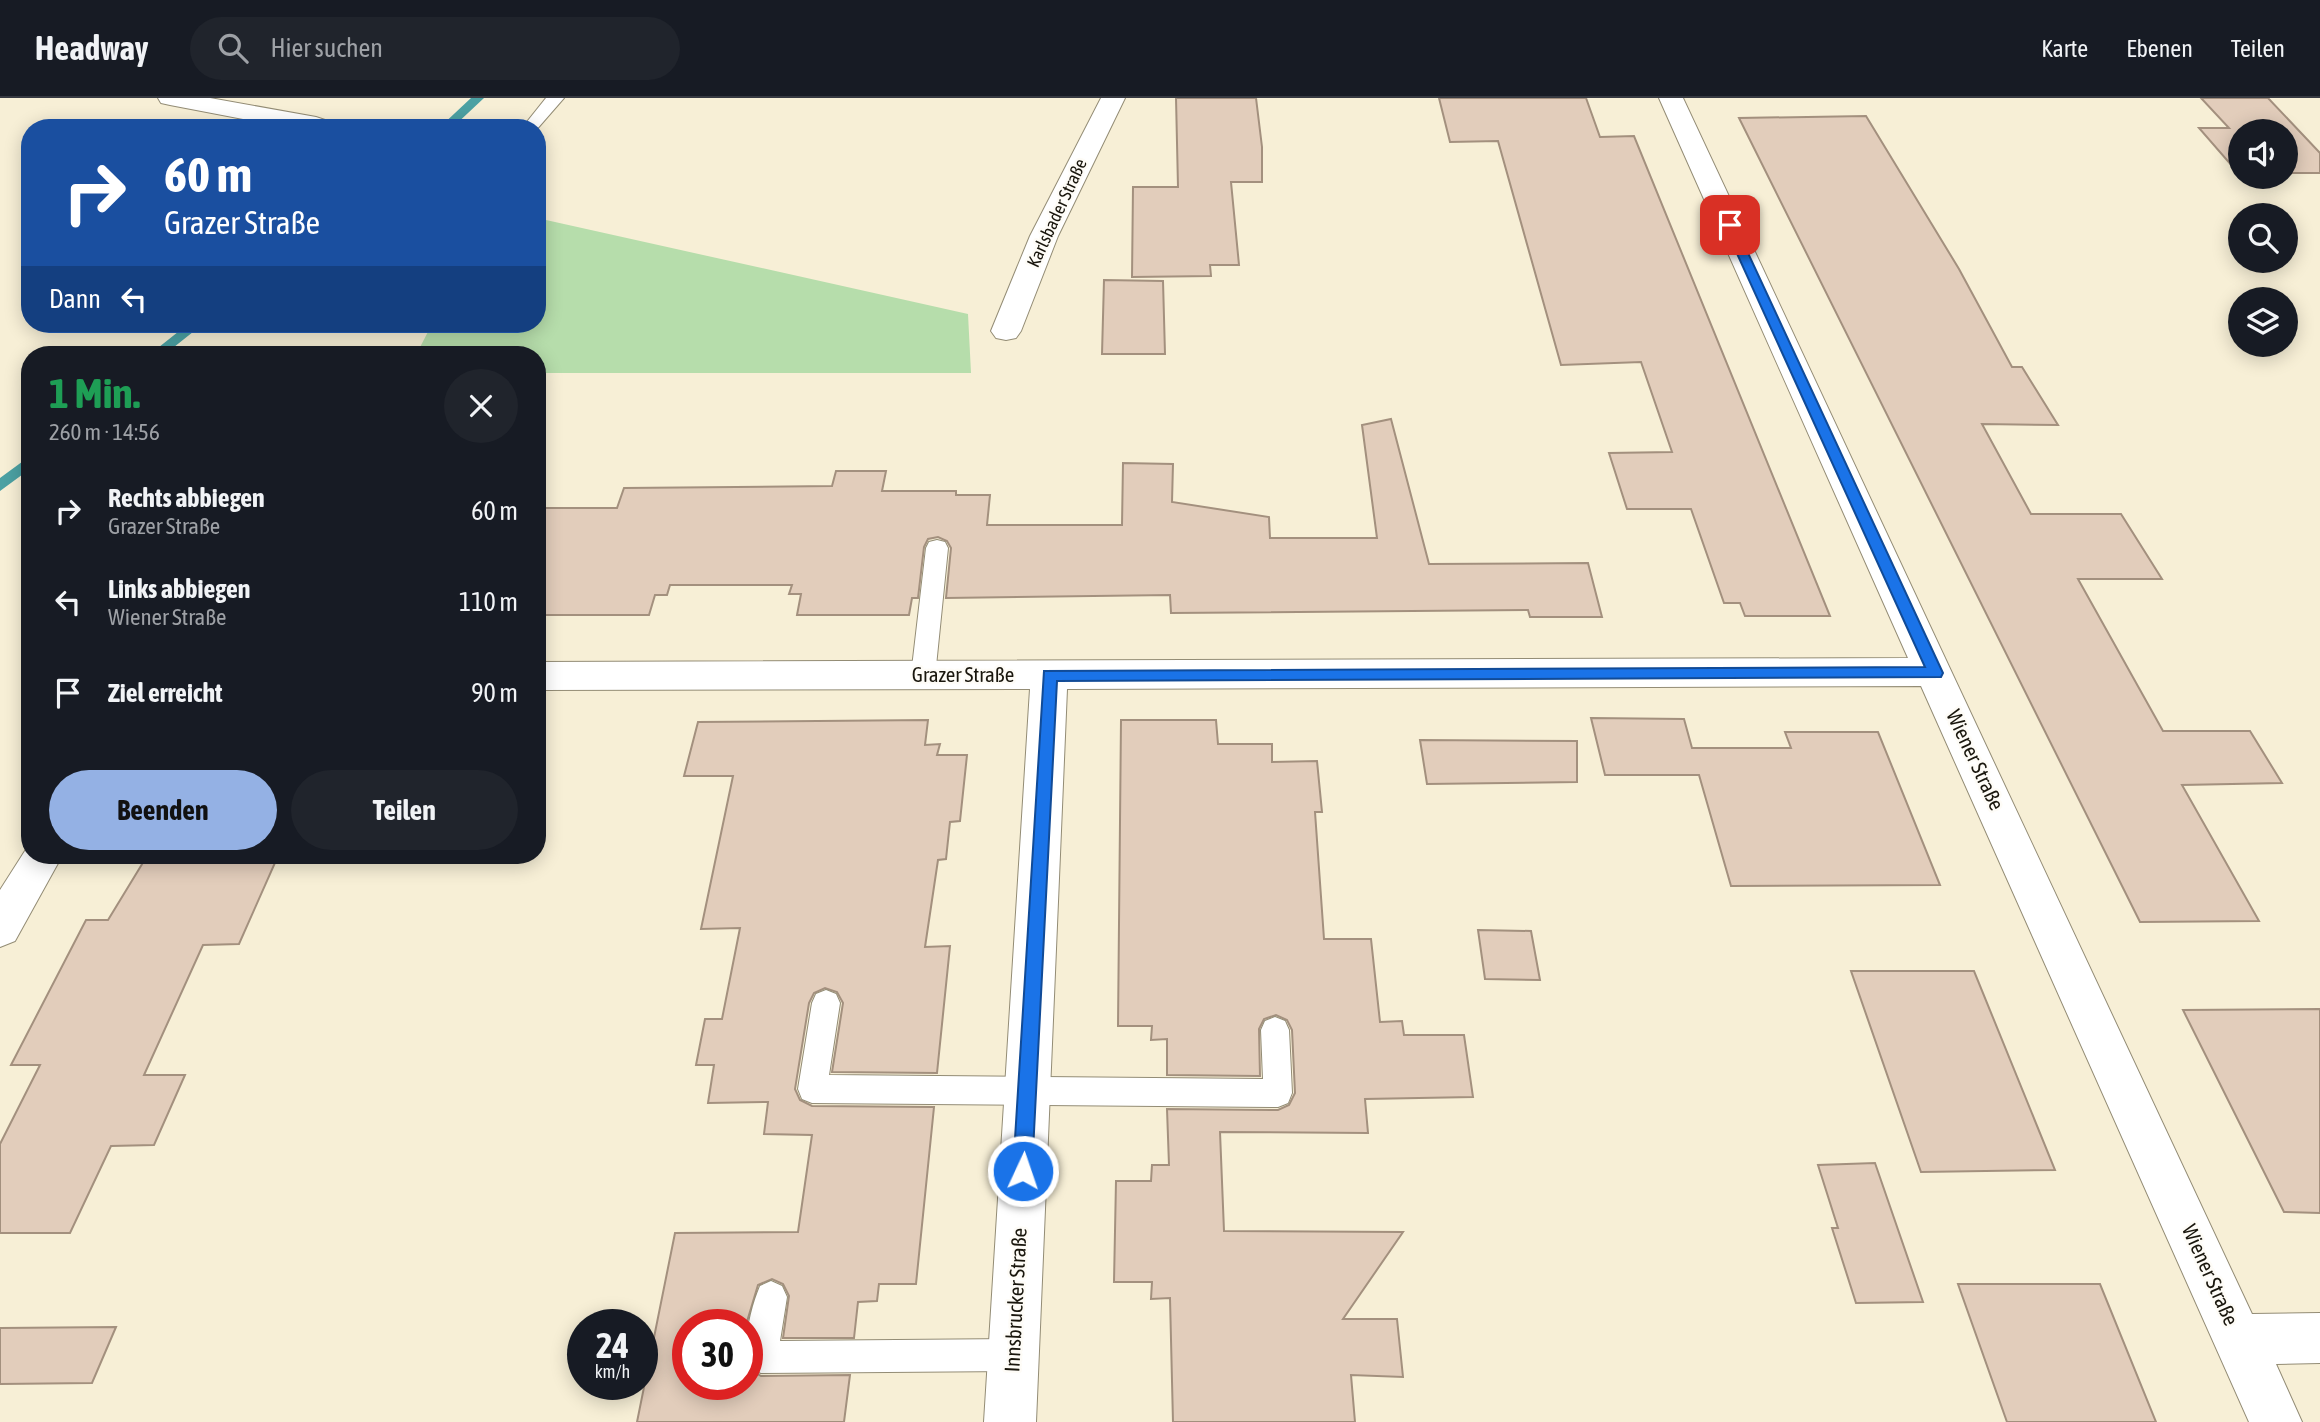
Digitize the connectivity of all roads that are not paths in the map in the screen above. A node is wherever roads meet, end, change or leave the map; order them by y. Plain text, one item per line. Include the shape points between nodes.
1 (170, 98) edge
2 (556, 98) edge
3 (1113, 98) edge
4 (1671, 98) edge
5 (284, 119) edge
6 (536, 119) edge
7 (1006, 331) dead end
8 (937, 548) dead end
9 (1935, 673) junction
10 (1049, 675) junction
11 (546, 676) edge
12 (923, 676) junction
13 (37, 864) edge
14 (0, 928) edge
15 (826, 1003) dead end
16 (1275, 1031) dead end
17 (1027, 1091) junction
18 (771, 1297) dead end
19 (2320, 1338) edge
20 (2239, 1339) junction
21 (1013, 1355) junction
22 (1010, 1422) edge
23 (2276, 1422) edge

1 - 5 street
2 - 6 lane
3 - 7 street, Karlsbader Straße via 1044,236
4 - 9 street, Wiener Straße
8 - 12 lane
9 - 10 street, Grazer Straße
9 - 20 street, Wiener Straße
10 - 12 street, Grazer Straße
10 - 17 street, Innsbrucker Straße
11 - 12 street, Grazer Straße
13 - 14 street
15 - 17 lane via 812,1089
16 - 17 lane via 1278,1093
17 - 21 street, Innsbrucker Straße
18 - 21 lane via 761,1357
19 - 20 street
20 - 23 street, Wiener Straße
21 - 22 street, Innsbrucker Straße

